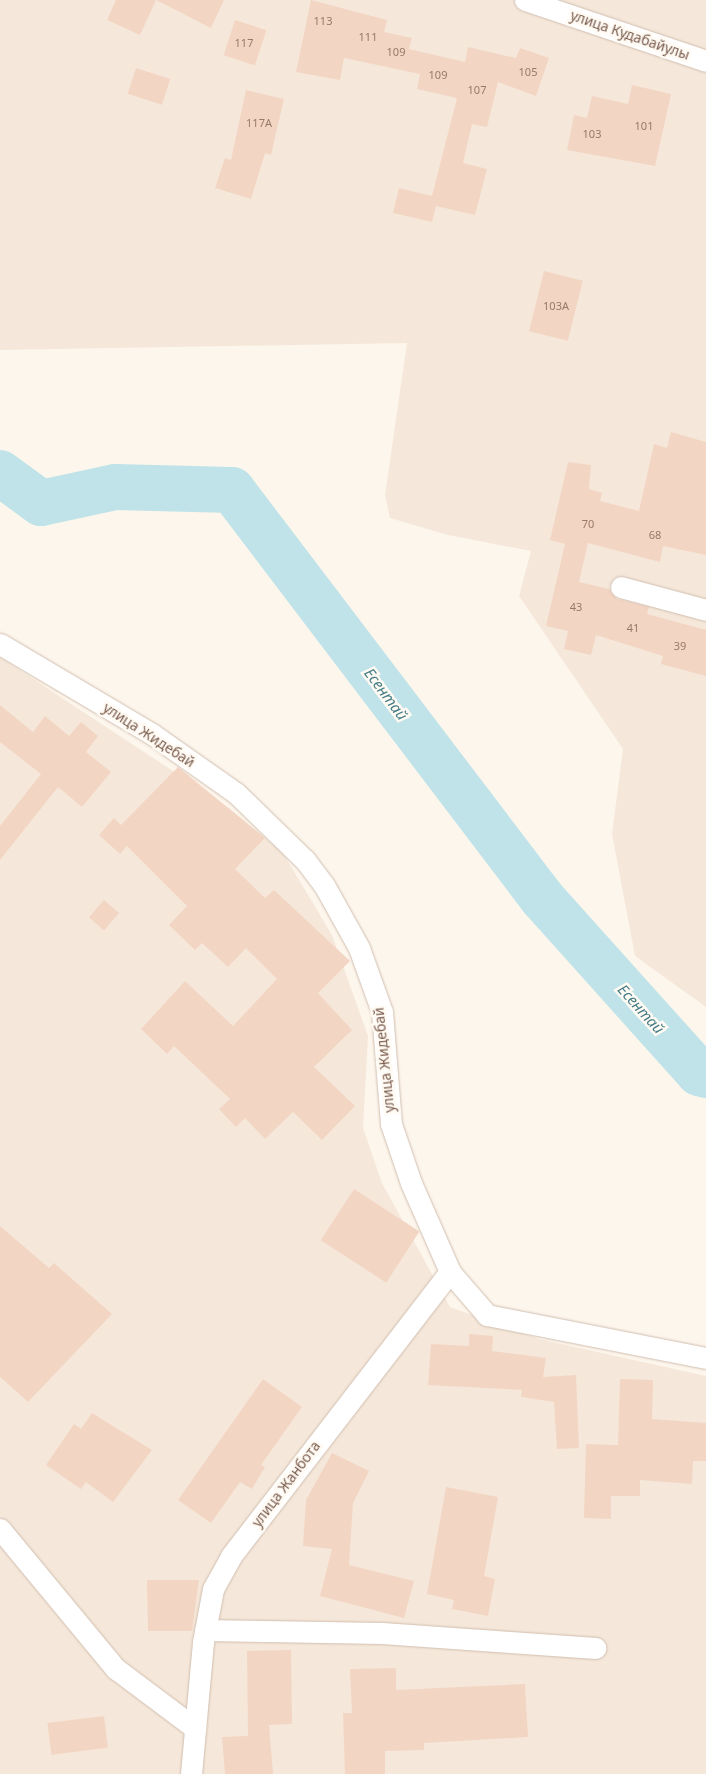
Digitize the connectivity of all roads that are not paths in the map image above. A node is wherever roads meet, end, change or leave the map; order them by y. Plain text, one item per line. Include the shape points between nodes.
1 (525, 0) edge
2 (706, 61) edge
3 (621, 587) dead end
4 (706, 610) edge
5 (0, 644) edge
6 (450, 1272) junction
7 (706, 1358) edge
8 (0, 1529) edge
9 (205, 1630) junction
10 (596, 1648) dead end
11 (195, 1728) junction
12 (192, 1774) edge

1 - 2 street, улица Кудабайулы
3 - 4 street
5 - 6 street, улица Жидебай via 152,734 236,793 324,885 359,948 382,1012 391,1124
6 - 7 street, улица Жидебай via 487,1315
6 - 9 street, улица Жанбота via 231,1556 213,1589
8 - 11 street via 116,1668
9 - 10 street via 382,1633
9 - 11 street, улица Жанбота
11 - 12 street, улица Жанбота

